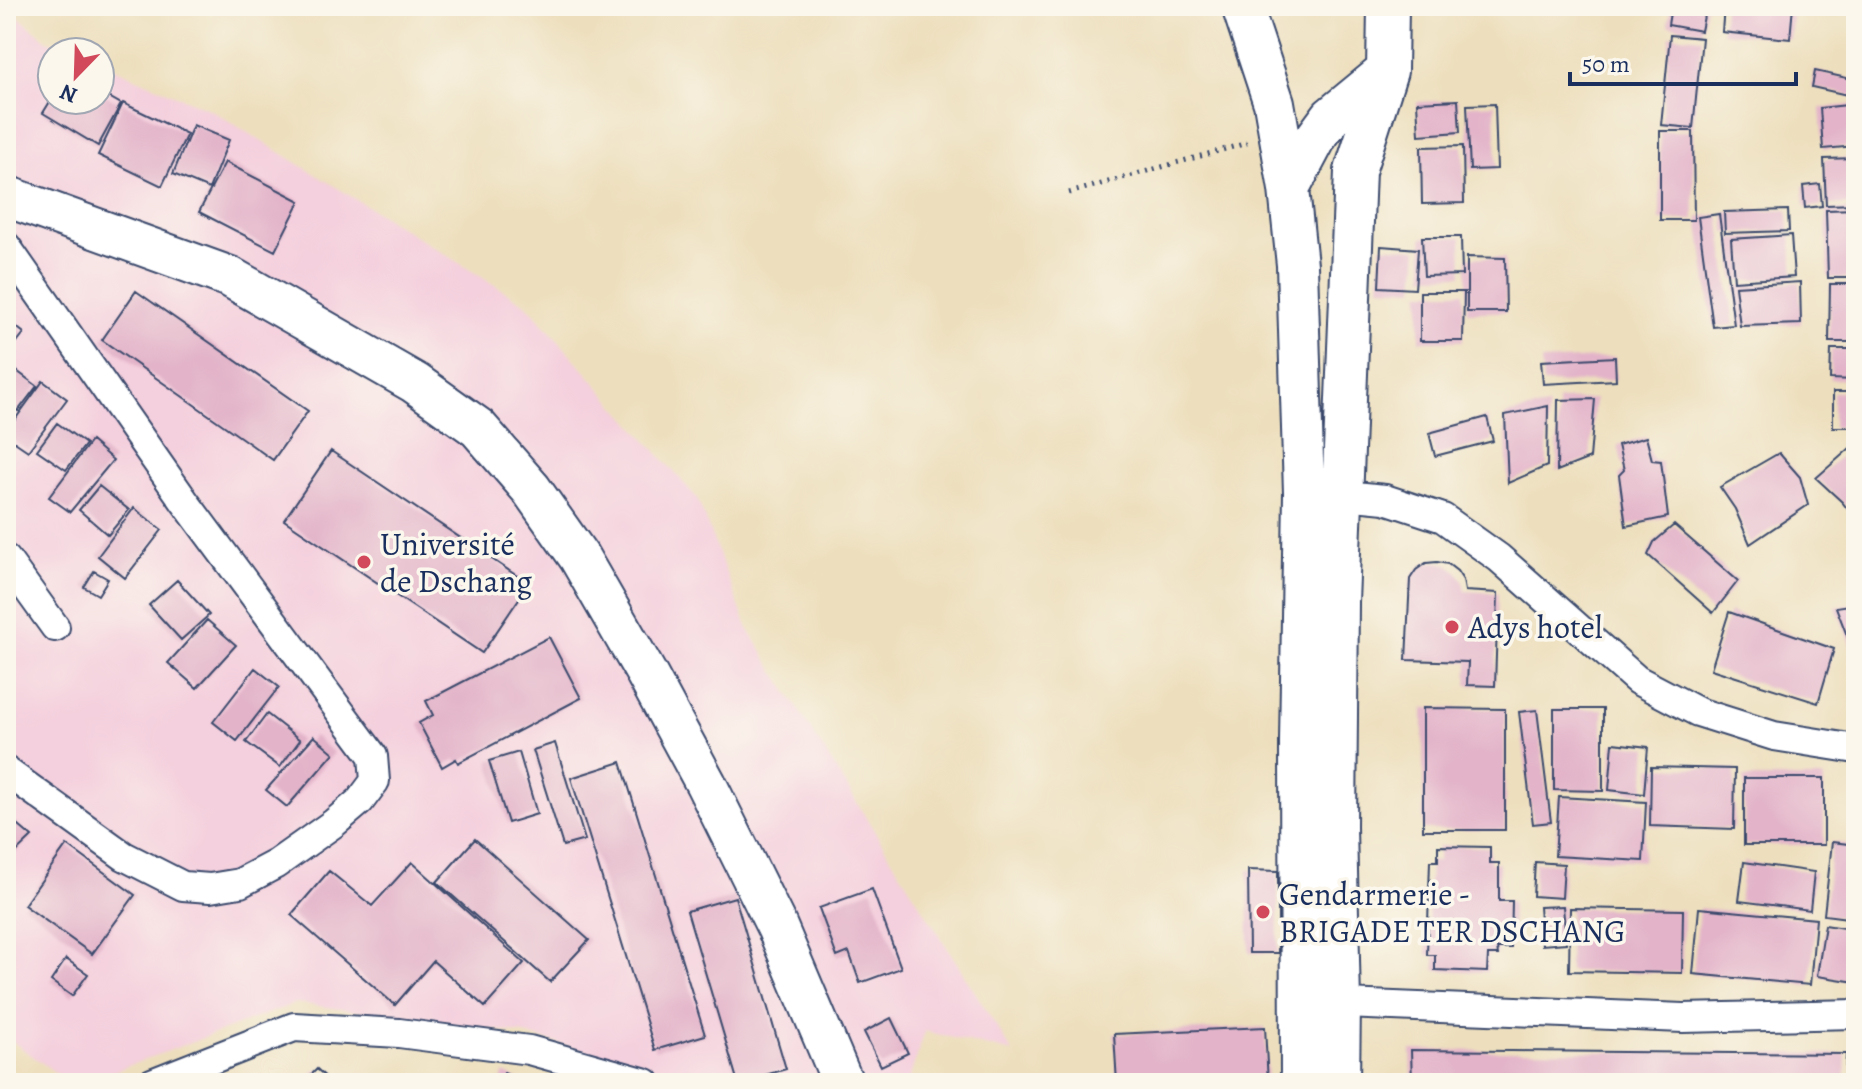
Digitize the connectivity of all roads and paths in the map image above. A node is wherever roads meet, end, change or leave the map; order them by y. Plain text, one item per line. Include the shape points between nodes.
1 (1242, 6) edge
2 (1388, 6) edge
3 (1387, 71) junction
4 (1290, 124) junction
5 (1355, 171) junction
6 (1069, 193) dead end
7 (6, 196) edge
8 (6, 246) edge
9 (1323, 493) junction
10 (6, 559) edge
11 (55, 627) dead end
12 (1856, 749) edge
13 (6, 771) edge
14 (1301, 1002) junction
15 (1340, 1003) junction
16 (1856, 1014) edge
17 (152, 1083) edge
18 (646, 1083) edge
19 (843, 1083) edge
20 (1301, 1083) edge
21 (1339, 1083) edge

1 - 4 street
2 - 3 street
3 - 4 street via 1331,117
3 - 5 street
4 - 5 street
4 - 6 path
4 - 9 street via 1289,189 1298,296
5 - 9 street
7 - 19 street via 230,277 415,383 478,428 531,489 579,557 646,673 777,927
8 - 13 street via 185,502 373,756 375,781 360,801 276,864 240,883 210,888 183,886 133,862
9 - 12 street via 1385,499 1443,518 1499,558 1637,680 1698,712 1774,736
9 - 14 street via 1300,742
9 - 15 street via 1338,602
10 - 11 street
14 - 15 street
14 - 20 street
15 - 16 street via 1683,1018
15 - 21 street
17 - 18 street via 294,1027 399,1033 529,1050

